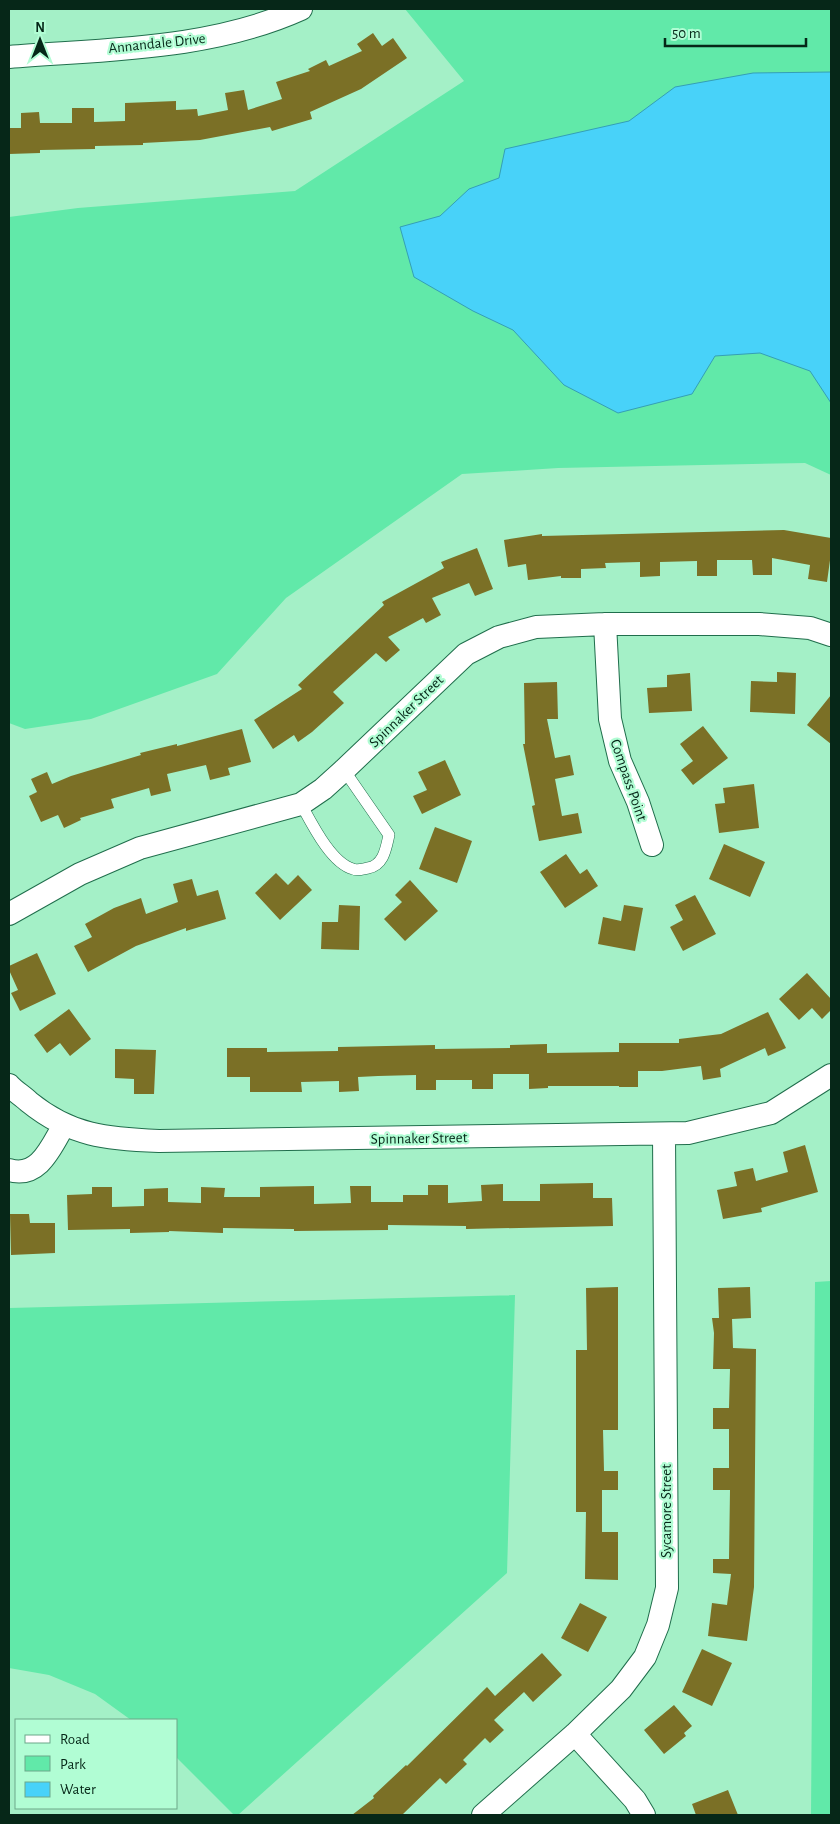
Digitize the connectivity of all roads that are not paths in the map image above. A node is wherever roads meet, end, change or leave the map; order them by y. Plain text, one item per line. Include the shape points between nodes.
1 (302, 9) edge
2 (9, 57) edge
3 (605, 624) junction
4 (831, 635) edge
5 (344, 770) junction
6 (301, 804) junction
7 (652, 845) dead end
8 (9, 914) edge
9 (831, 1075) edge
10 (13, 1097) edge
11 (64, 1125) junction
12 (664, 1134) junction
13 (9, 1170) edge
14 (575, 1734) junction
15 (483, 1815) edge
16 (644, 1815) edge

1 - 2 street, Annandale Drive via 225,35 173,44
3 - 4 street, Spinnaker Street via 759,624 810,628
3 - 5 street, Spinnaker Street via 536,627 499,637 466,654
3 - 7 street, Compass Point via 610,719 620,761
5 - 6 street, Spinnaker Street
5 - 6 lane via 389,835 385,855 372,867 355,870 342,864 318,834
6 - 8 street, Spinnaker Street via 140,848 80,874
9 - 12 street, Spinnaker Street via 771,1113 688,1133
10 - 11 street, Spinnaker Street
11 - 12 street, Spinnaker Street via 88,1134 159,1141
11 - 13 street via 41,1162 20,1173
12 - 14 street, Sycamore Street via 666,1588 658,1625 645,1657 621,1689
14 - 15 street, Sycamore Street
14 - 16 street via 635,1800

